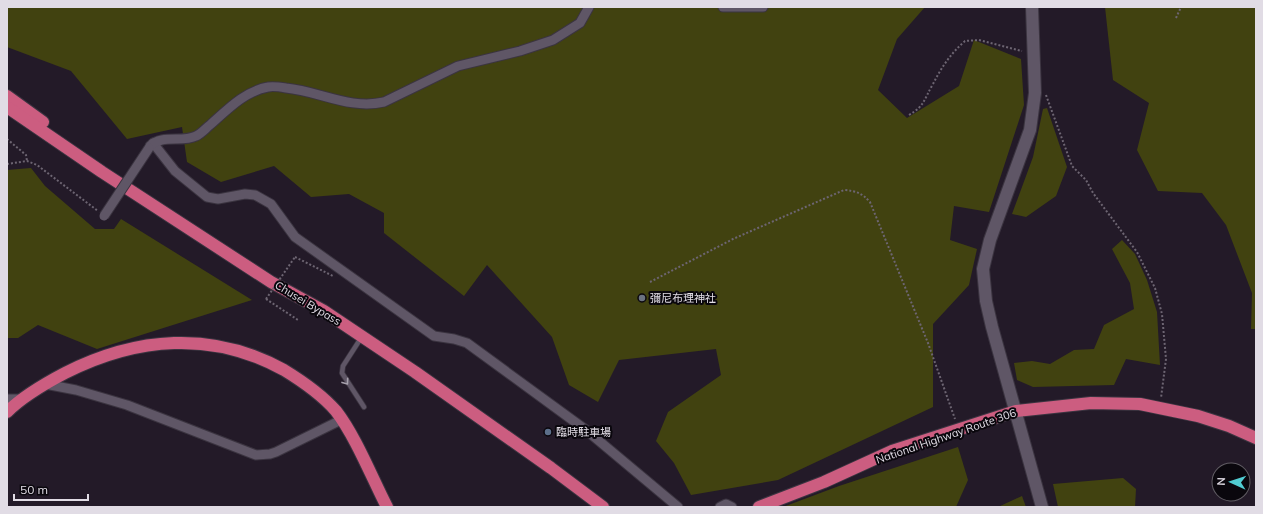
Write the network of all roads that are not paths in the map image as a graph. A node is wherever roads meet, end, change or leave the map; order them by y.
1 (589, 7) edge
2 (723, 7) edge
3 (763, 7) edge
4 (1032, 7) edge
5 (7, 96) edge
6 (7, 107) edge
7 (7, 116) edge
8 (151, 146) junction
9 (102, 172) junction
10 (104, 216) road end
11 (362, 337) junction
12 (45, 384) junction
13 (7, 399) edge
14 (23, 399) junction
15 (364, 407) dead end
16 (1016, 411) junction
17 (7, 412) edge
18 (341, 420) junction
19 (1256, 438) edge
20 (387, 507) edge
21 (603, 507) edge
22 (678, 507) edge
23 (720, 507) edge
24 (732, 507) edge
25 (759, 507) edge
26 (1042, 507) edge

1 - 8 street
2 - 3 street
4 - 16 street
5 - 9 highway
6 - 9 highway, Chusei Bypass
7 - 9 highway
8 - 10 street, bridge
8 - 22 street
9 - 11 highway, Chusei Bypass
11 -> 15 lane
11 - 21 highway, Chusei Bypass
12 - 14 highway
12 - 18 street
12 - 18 highway
13 - 14 street
14 - 17 highway
16 - 19 highway, National Highway Route 306
16 - 25 highway, National Highway Route 306
16 - 26 street
18 - 20 highway
23 - 24 street

